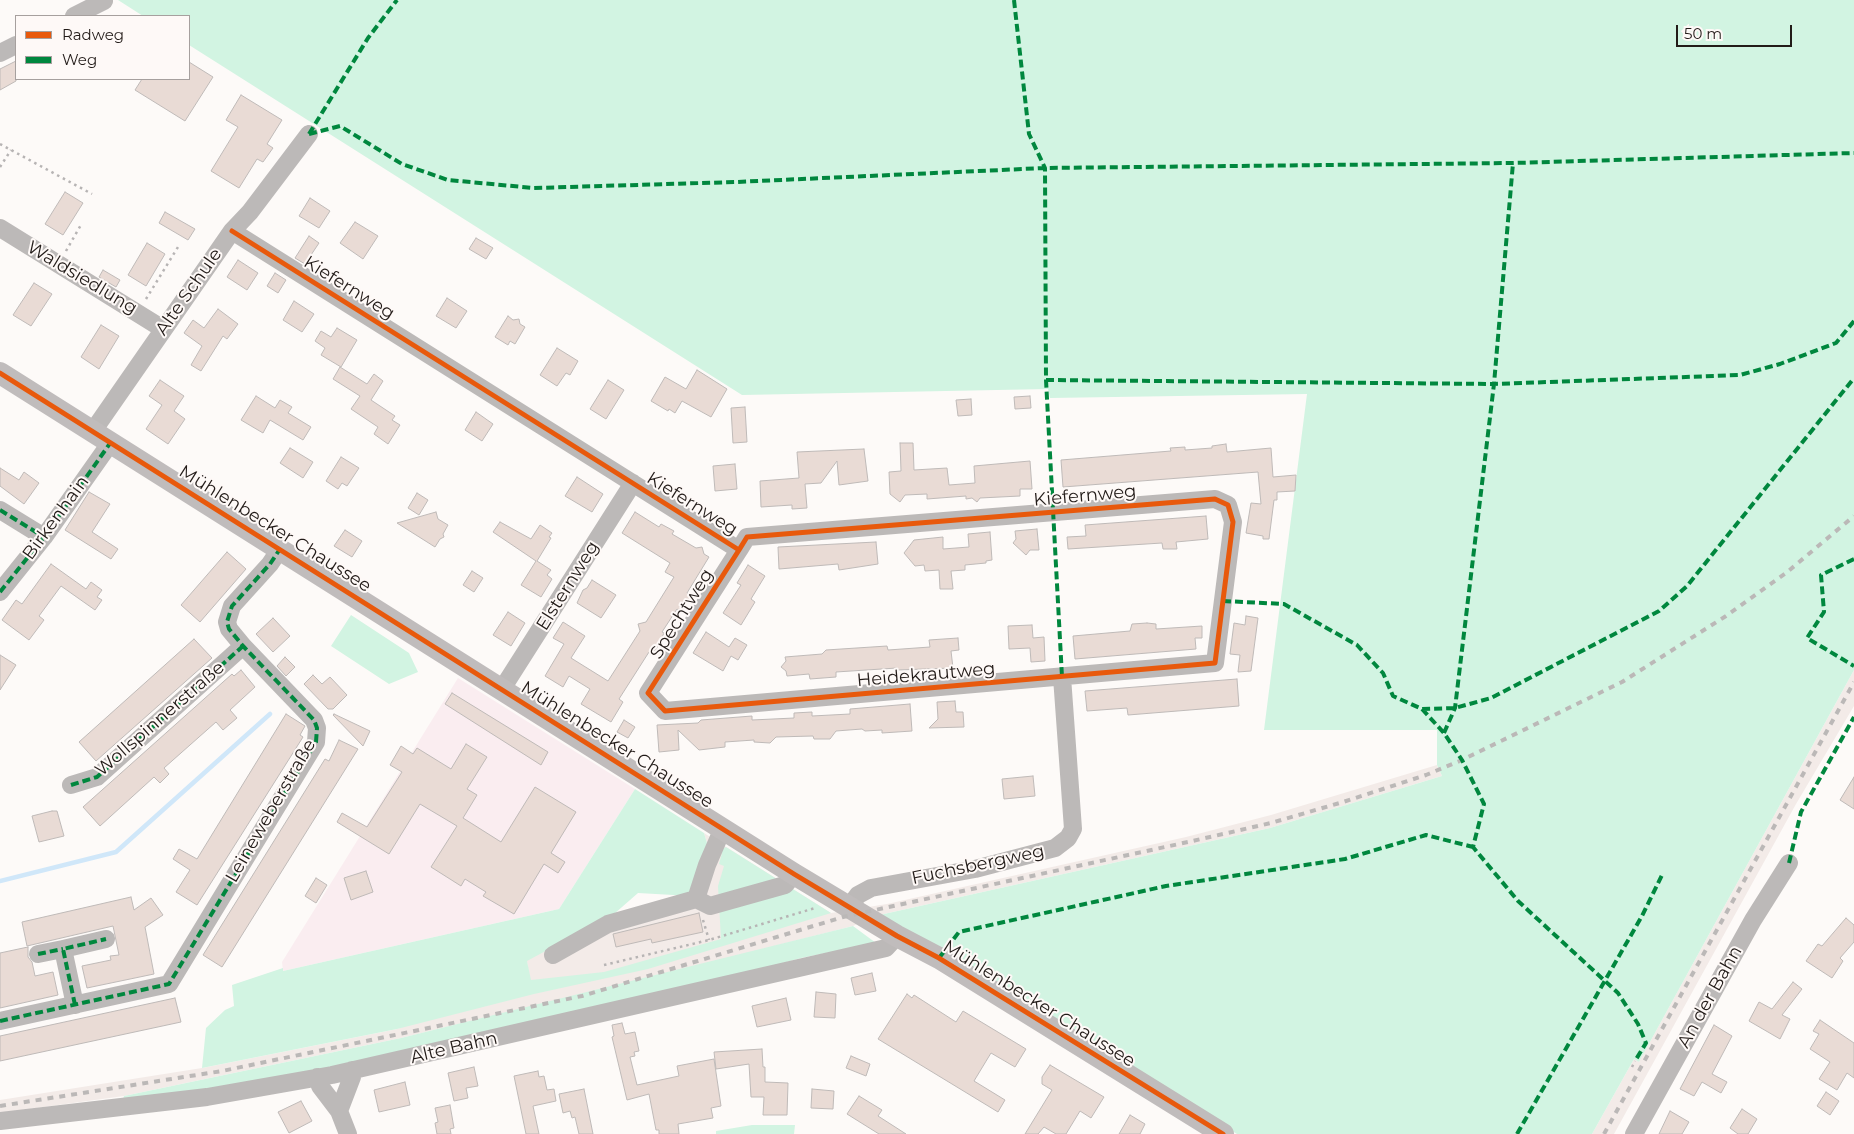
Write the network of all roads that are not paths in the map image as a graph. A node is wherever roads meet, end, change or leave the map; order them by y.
1 (104, 1) dead end
2 (76, 15) edge
3 (15, 46) edge
4 (0, 53) edge
5 (309, 134) dead end
6 (0, 228) edge
7 (232, 231) junction
8 (163, 329) junction
9 (0, 373) edge
10 (102, 437) junction
11 (633, 483) junction
12 (0, 510) edge
13 (44, 537) junction
14 (280, 548) junction
15 (739, 550) junction
16 (0, 592) edge
17 (243, 646) junction
18 (1215, 663) joint
19 (1062, 677) junction
20 (502, 690) junction
21 (648, 692) joint
22 (72, 785) dead end
23 (723, 828) junction
24 (1789, 863) dead end
25 (794, 874) junction
26 (696, 900) junction
27 (849, 907) junction
28 (897, 936) junction
29 (106, 939) dead end
30 (63, 949) junction
31 (38, 954) dead end
32 (552, 955) dead end
33 (75, 1005) junction
34 (0, 1021) edge
35 (352, 1070) junction
36 (317, 1077) junction
37 (339, 1111) junction
38 (0, 1121) edge
39 (348, 1134) edge
40 (1223, 1134) edge
41 (1634, 1134) edge

1 - 2 street
3 - 4 street
5 - 7 street, Alte Schule
6 - 8 street, Waldsiedlung
7 - 8 street, Alte Schule
7 - 11 street, Kiefernweg
8 - 10 street, Alte Schule
9 - 10 main road, Mühlenbecker Chaussee
10 - 13 street, Birkenhain
10 - 14 main road, Mühlenbecker Chaussee
11 - 15 street, Kiefernweg
11 - 20 street, Elsternweg
12 - 13 street
13 - 16 street, Birkenhain
14 - 17 street, Leineweberstraße
14 - 20 main road, Mühlenbecker Chaussee
15 - 18 street, Kiefernweg
15 - 21 street, Spechtweg
17 - 22 street, Wollspinnerstraße
17 - 33 street, Leineweberstraße
18 - 19 street, Heidekrautweg
19 - 21 street, Heidekrautweg
19 - 27 street, Fuchsbergweg
20 - 23 main road, Mühlenbecker Chaussee
23 - 25 main road, Mühlenbecker Chaussee
23 - 26 street
24 - 41 street, An der Bahn
25 - 26 street
25 - 27 main road, Mühlenbecker Chaussee
26 - 32 street
27 - 28 main road, Mühlenbecker Chaussee
28 - 35 street, Alte Bahn
28 - 40 main road, Mühlenbecker Chaussee
29 - 30 street
30 - 31 street
30 - 33 street
33 - 34 street, Leineweberstraße
35 - 36 street, Alte Bahn
35 - 37 street
36 - 37 street
36 - 38 street, Alte Bahn
37 - 39 street

